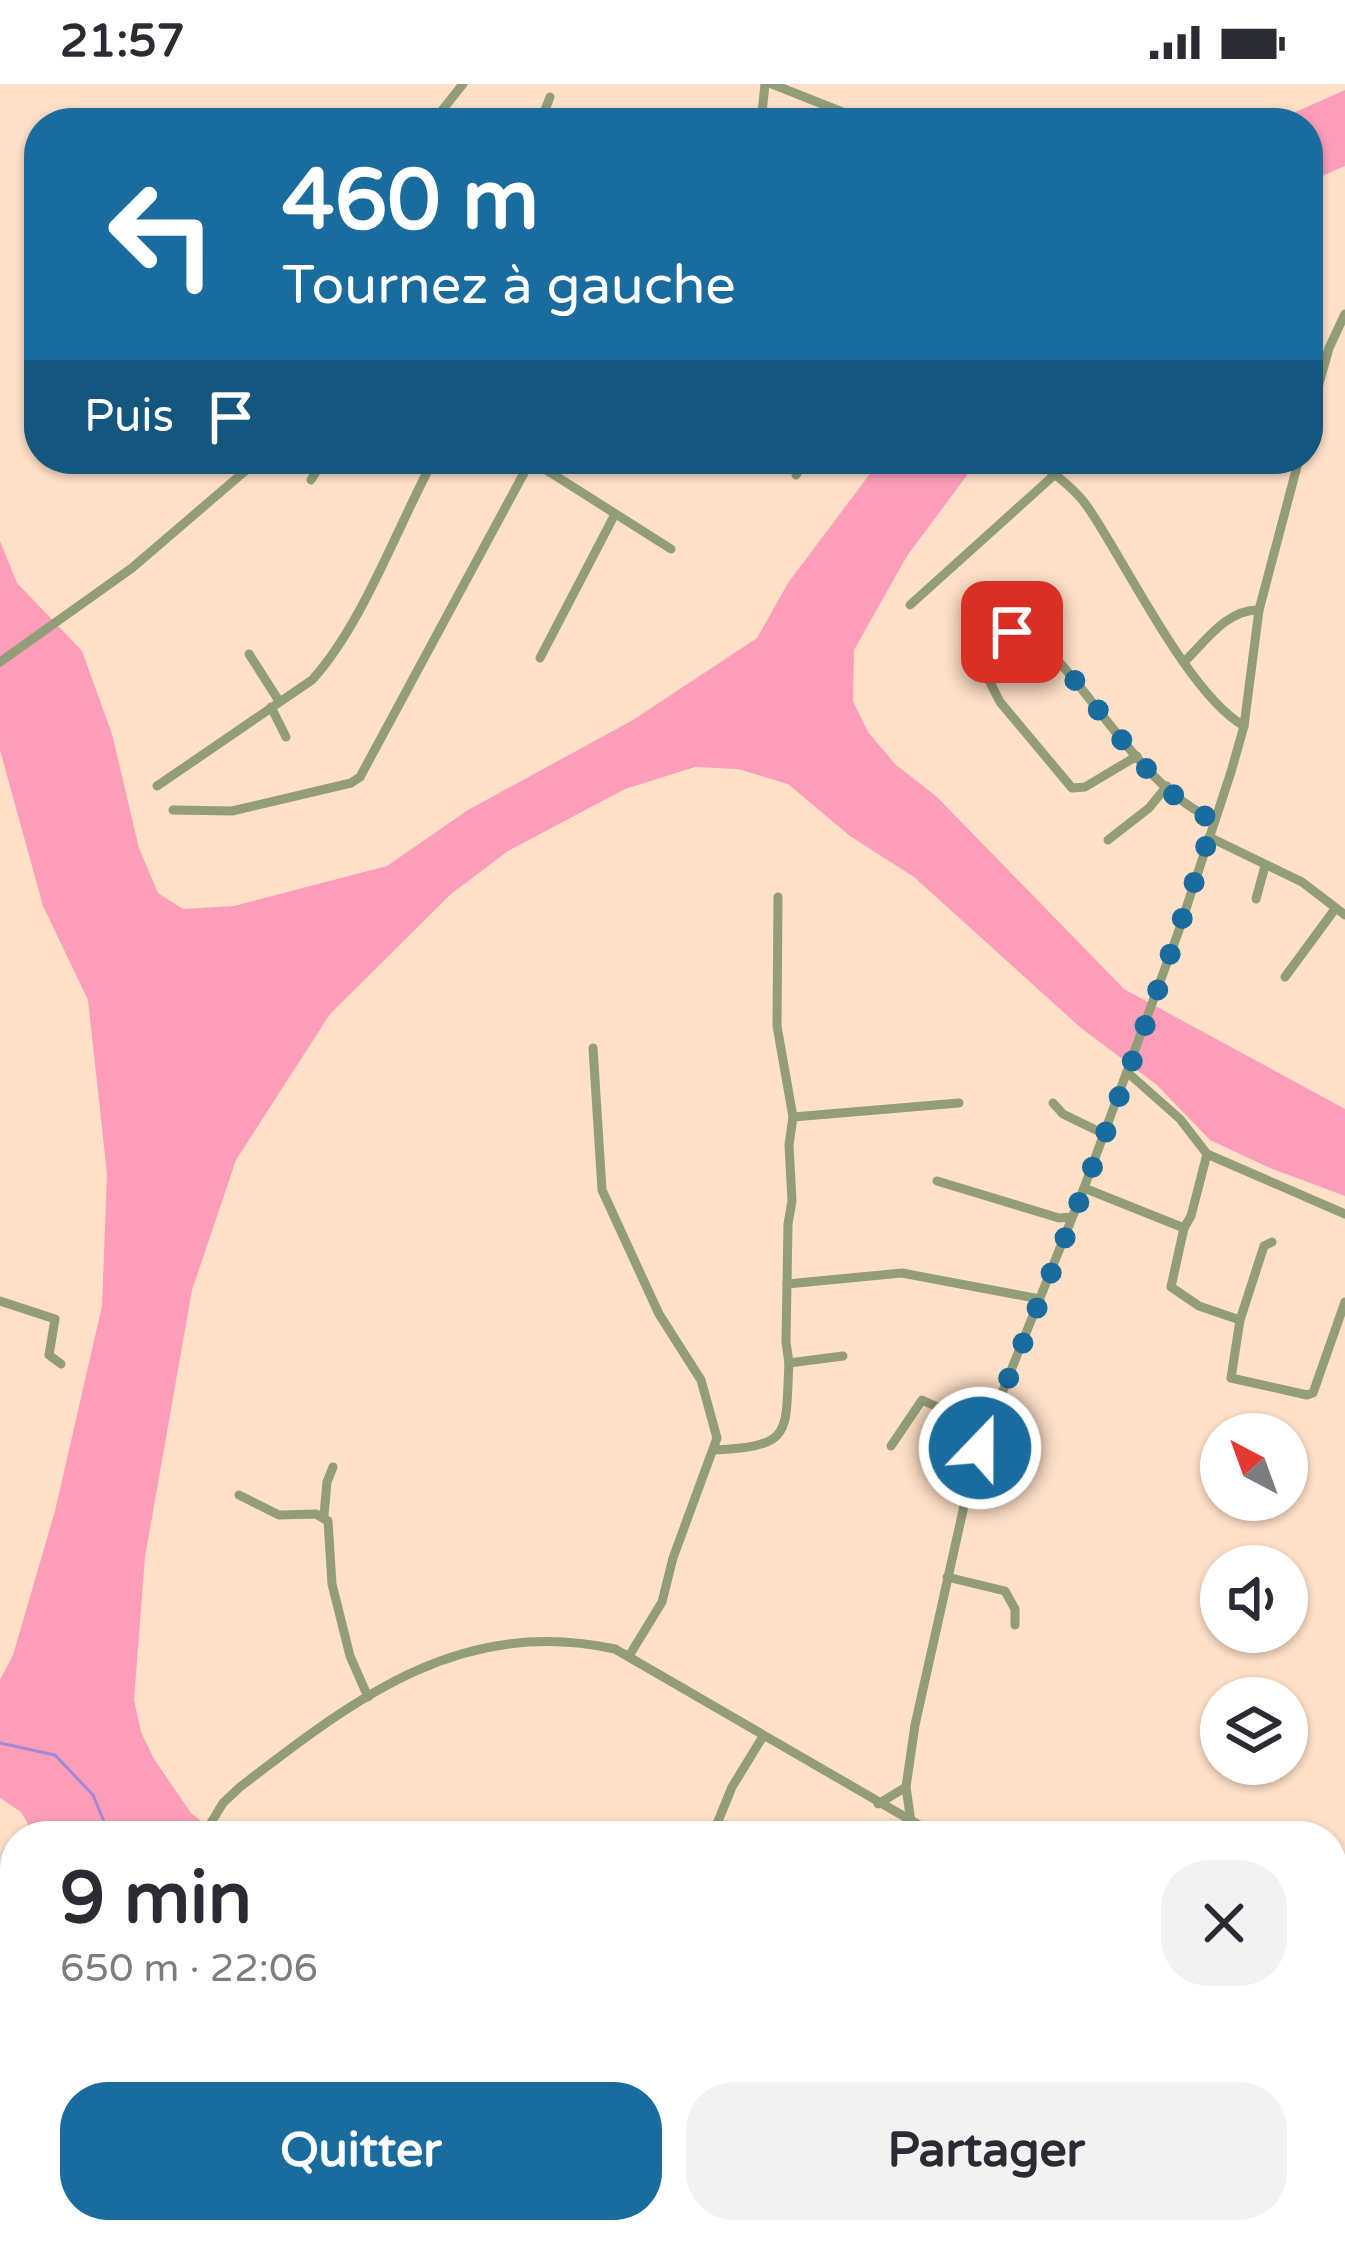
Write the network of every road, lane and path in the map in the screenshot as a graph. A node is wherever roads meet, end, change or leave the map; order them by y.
1 (463, 84) edge
2 (768, 84) edge
3 (786, 87) edge
4 (550, 97) dead end
5 (444, 108) edge
6 (546, 108) edge
7 (835, 108) edge
8 (1345, 314) edge
9 (1323, 371) edge
10 (242, 474) edge
11 (314, 474) edge
12 (426, 474) edge
13 (522, 474) edge
14 (553, 474) edge
15 (1052, 474) edge
16 (1054, 474) edge
17 (1295, 474) edge
18 (311, 480) dead end
19 (614, 514) junction
20 (670, 549) dead end
21 (981, 600) dead end
22 (910, 605) dead end
23 (1259, 610) junction
24 (975, 653) dead end
25 (249, 654) dead end
26 (540, 658) dead end
27 (1185, 661) junction
28 (0, 662) edge
29 (275, 704) junction
30 (1244, 726) junction
31 (286, 737) dead end
32 (1137, 756) junction
33 (157, 786) dead end
34 (1167, 786) junction
35 (173, 811) dead end
36 (1214, 820) junction
37 (1209, 837) junction
38 (1108, 840) dead end
39 (1265, 866) junction
40 (778, 897) dead end
41 (1256, 899) dead end
42 (1340, 912) edge
43 (1285, 977) dead end
44 (593, 1048) dead end
45 (1127, 1072) junction
46 (959, 1103) dead end
47 (1053, 1103) dead end
48 (793, 1117) junction
49 (1104, 1134) junction
50 (1207, 1154) junction
51 (937, 1180) dead end
52 (1084, 1187) junction
53 (1345, 1214) edge
54 (1072, 1217) junction
55 (1184, 1228) junction
56 (1272, 1242) dead end
57 (788, 1284) junction
58 (1040, 1299) junction
59 (0, 1301) edge
60 (1345, 1302) edge
61 (1240, 1320) junction
62 (843, 1356) dead end
63 (789, 1363) junction
64 (61, 1364) dead end
65 (988, 1430) junction
66 (891, 1446) dead end
67 (714, 1450) junction
68 (333, 1467) dead end
69 (238, 1495) dead end
70 (324, 1515) junction
71 (947, 1576) junction
72 (1015, 1625) dead end
73 (629, 1656) junction
74 (368, 1697) junction
75 (762, 1738) junction
76 (906, 1787) junction
77 (878, 1804) junction
78 (211, 1821) edge
79 (718, 1821) edge
80 (908, 1821) edge
81 (910, 1821) edge

1 - 5 street
2 - 3 street
3 - 7 street
4 - 6 street
8 - 9 street
10 - 28 street
11 - 18 street
12 - 29 street
13 - 35 street
14 - 19 street
15 - 22 street
16 - 27 street
17 - 23 street
19 - 20 street
19 - 26 street
21 - 32 street
23 - 27 street
23 - 30 street
24 - 32 street
25 - 29 street
27 - 30 street
29 - 31 street
29 - 33 street
30 - 36 street
32 - 34 street
34 - 36 street
34 - 38 street
36 - 37 street
37 - 39 street
37 - 45 street
39 - 41 street
39 - 42 street
40 - 48 street
42 - 43 street
44 - 67 street
45 - 49 street
45 - 50 street
46 - 48 street
47 - 49 street
48 - 57 street
49 - 52 street
50 - 53 street
50 - 55 street
51 - 54 street
52 - 54 street
52 - 55 street
54 - 58 street
55 - 61 street
56 - 61 street
57 - 58 street
57 - 63 street
58 - 65 street
59 - 64 street
60 - 61 street
62 - 63 street
63 - 67 street
65 - 66 street
65 - 71 street
67 - 73 street
68 - 70 street
69 - 70 street
70 - 74 street
71 - 72 street
71 - 76 street
73 - 74 street
73 - 75 street
74 - 78 street
75 - 77 street
75 - 79 street
76 - 77 street
76 - 81 street
77 - 80 street

